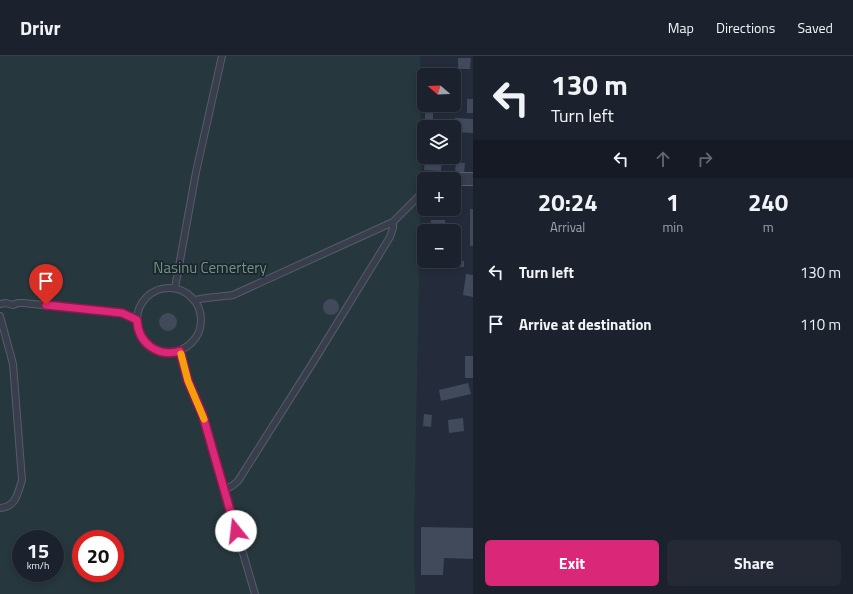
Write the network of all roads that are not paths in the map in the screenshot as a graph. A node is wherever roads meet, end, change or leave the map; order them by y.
1 (222, 56) edge
2 (461, 179) edge
3 (473, 179) edge
4 (417, 198) edge
5 (393, 222) junction
6 (175, 288) junction
7 (195, 300) junction
8 (0, 304) edge
9 (0, 316) edge
10 (137, 320) junction
11 (180, 351) junction
12 (225, 489) junction
13 (0, 508) edge
14 (255, 594) edge

1 - 6 lane
2 - 3 street
4 - 5 lane
5 - 7 lane
5 - 12 lane
6 - 7 lane
6 - 10 lane
7 - 11 lane
8 - 10 lane
9 - 13 lane
10 - 11 lane
11 - 12 lane
12 - 14 lane

